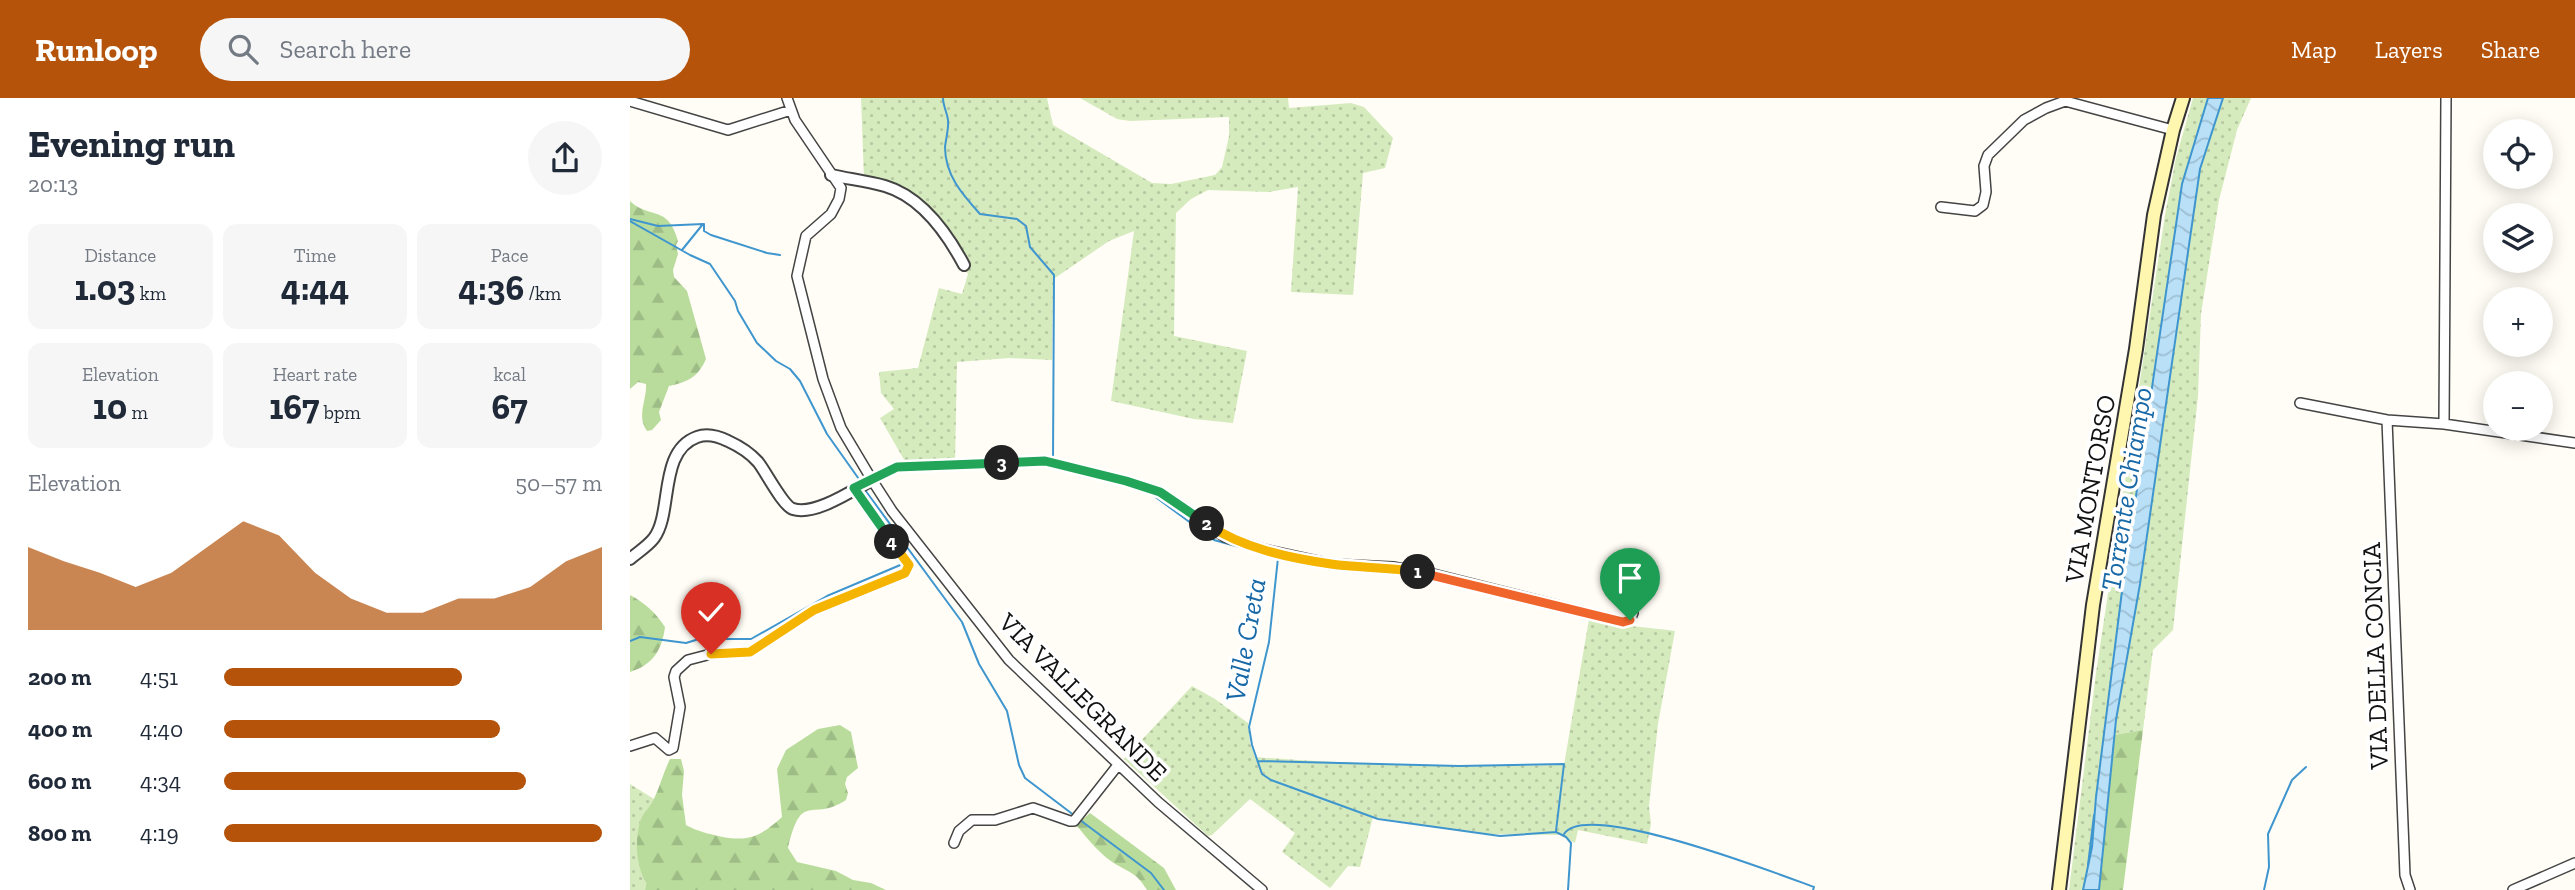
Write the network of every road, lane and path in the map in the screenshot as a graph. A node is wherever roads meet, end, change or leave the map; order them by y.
1 (787, 98) edge
2 (2183, 98) edge
3 (2446, 98) edge
4 (630, 101) edge
5 (791, 110) junction
6 (2173, 130) junction
7 (831, 175) junction
8 (1941, 207) dead end
9 (964, 265) dead end
10 (2300, 403) dead end
11 (2387, 420) junction
12 (2444, 424) junction
13 (2575, 443) edge
14 (863, 484) junction
15 (630, 559) edge
16 (1633, 613) dead end
17 (630, 746) edge
18 (1118, 765) junction
19 (954, 843) dead end
20 (2575, 863) edge
21 (1262, 890) edge
22 (2059, 890) edge
23 (2410, 890) edge
24 (2514, 890) edge

1 - 5 street
2 - 6 main road, VIA MONTORSO
3 - 12 street
4 - 5 street
5 - 7 street
6 - 8 street
6 - 22 main road, VIA MONTORSO
7 - 9 street
7 - 14 street
10 - 11 street
11 - 12 street
11 - 23 street, VIA DELLA CONCIA
12 - 13 street
14 - 15 street
14 - 16 street
14 - 17 street
14 - 18 street, VIA VALLEGRANDE
18 - 19 street
18 - 21 street, VIA VALLEGRANDE
20 - 24 street

